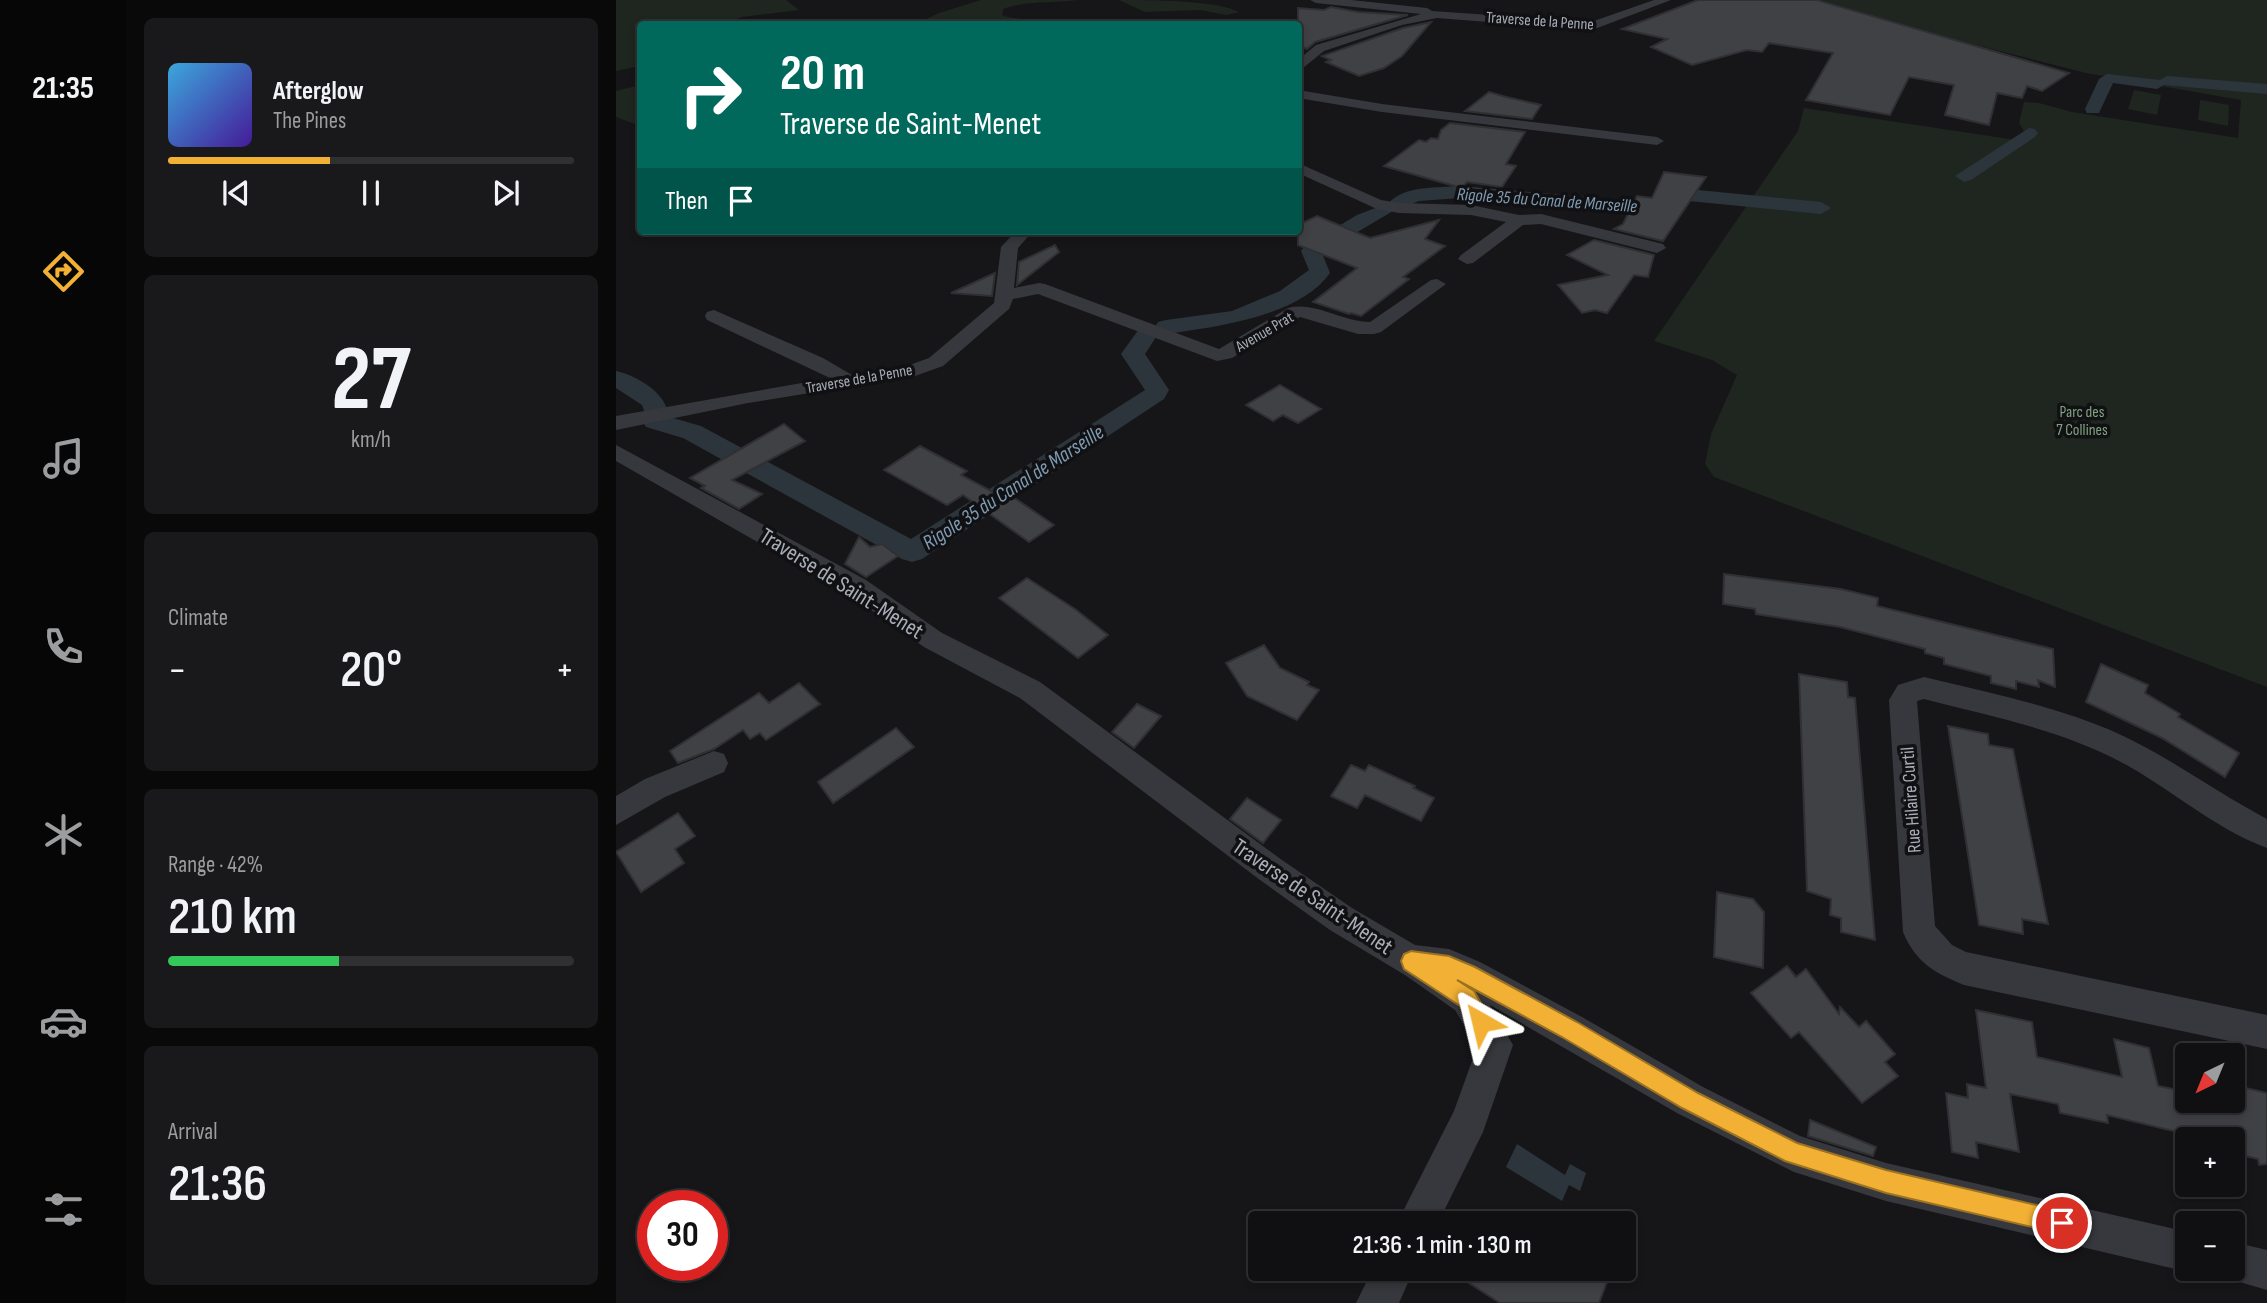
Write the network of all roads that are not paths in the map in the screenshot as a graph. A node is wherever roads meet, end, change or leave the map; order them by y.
1 (1316, 0) edge
2 (1665, 0) edge
3 (1442, 13) junction
4 (1302, 64) edge
5 (1302, 94) edge
6 (1338, 99) junction
7 (1517, 118) dead end
8 (1379, 123) dead end
9 (1657, 141) dead end
10 (1302, 169) edge
11 (1519, 220) junction
12 (1021, 235) edge
13 (1657, 248) dead end
14 (1467, 259) dead end
15 (1437, 284) dead end
16 (1006, 295) junction
17 (713, 316) dead end
18 (849, 382) junction
19 (616, 423) edge
20 (616, 452) edge
21 (714, 763) dead end
22 (616, 812) edge
23 (2267, 834) edge
24 (1411, 961) junction
25 (2267, 1032) edge
26 (1423, 1211) edge
27 (2175, 1249) edge
28 (2245, 1265) edge
29 (2267, 1270) edge
30 (1388, 1281) edge
31 (1377, 1303) edge

1 - 3 street
2 - 3 street, Traverse de la Penne
3 - 4 street, Traverse de la Penne
5 - 6 street
6 - 7 street
6 - 8 street
6 - 9 street
10 - 11 street
11 - 13 street
11 - 14 street
12 - 16 street
15 - 16 street, Avenue Prat
16 - 18 street, Traverse de la Penne
17 - 18 street
18 - 19 street, Traverse de la Penne
20 - 24 street, Traverse de Saint-Menet
21 - 22 street
23 - 25 street, Rue Hilaire Curtil
24 - 26 street
24 - 27 street, Traverse de Saint-Menet
28 - 29 street
30 - 31 street

